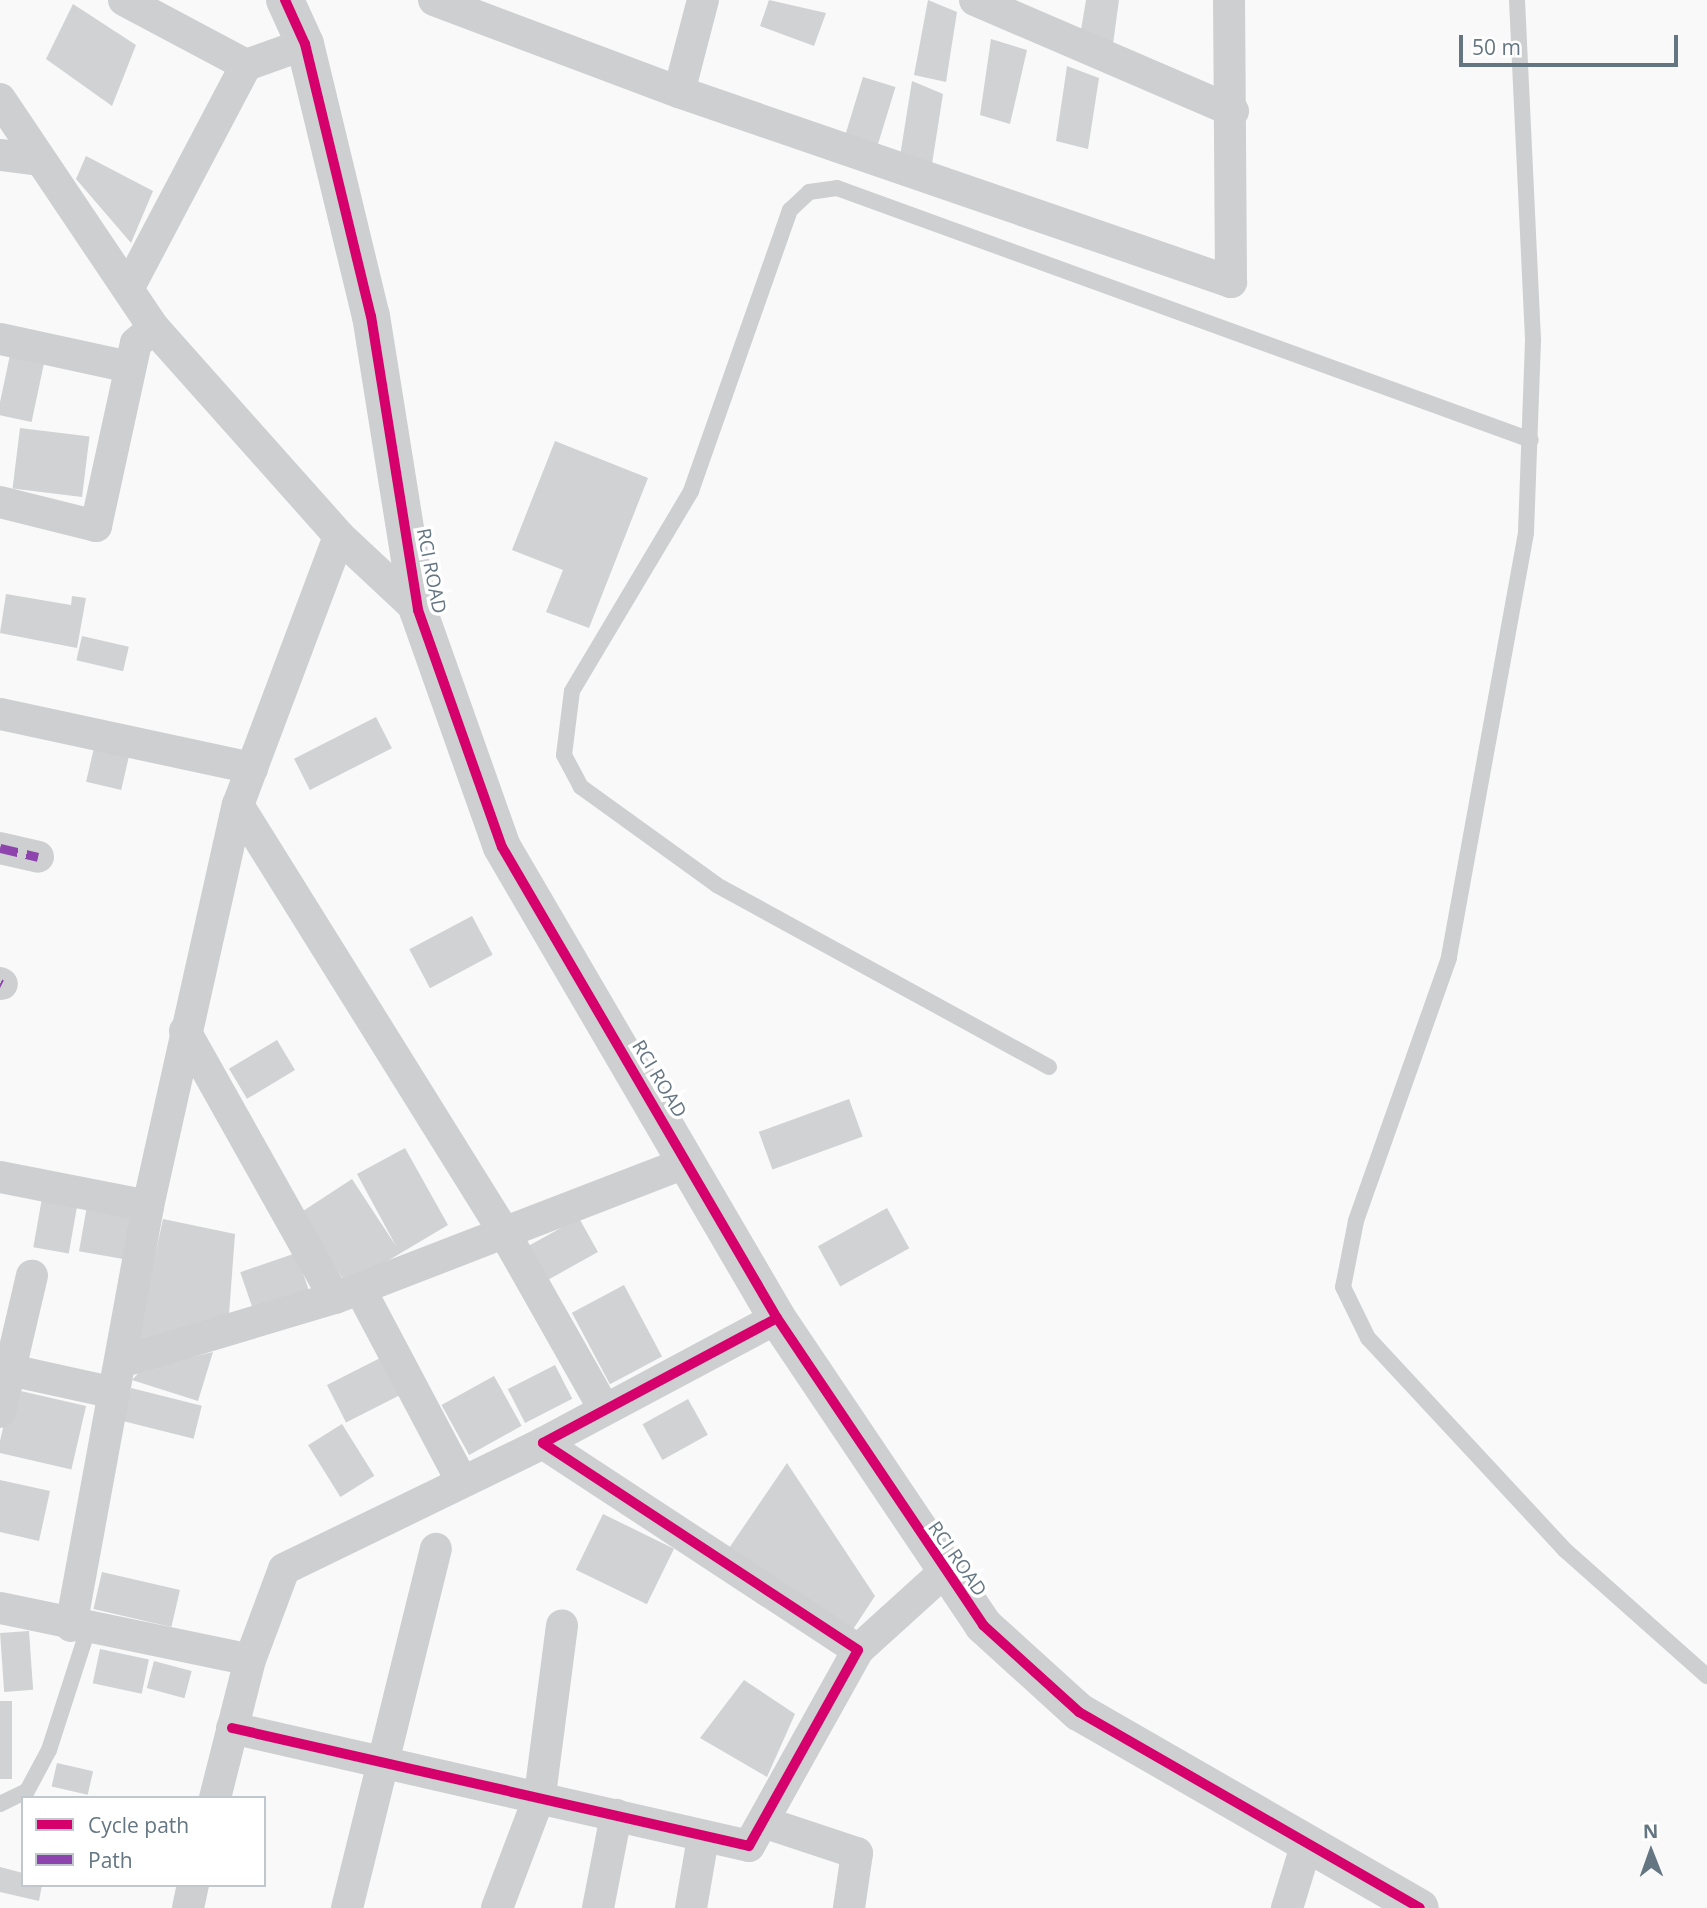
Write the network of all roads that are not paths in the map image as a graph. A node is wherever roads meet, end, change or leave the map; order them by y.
1 (124, 0) edge
2 (285, 0) edge
3 (434, 0) edge
4 (703, 0) edge
5 (975, 0) edge
6 (1229, 0) edge
7 (1517, 0) edge
8 (305, 44) junction
9 (246, 65) junction
10 (679, 92) junction
11 (0, 99) edge
12 (1233, 111) junction
13 (0, 155) edge
14 (40, 160) junction
15 (128, 289) junction
16 (154, 328) junction
17 (0, 339) edge
18 (129, 367) junction
19 (1531, 440) junction
20 (0, 502) edge
21 (339, 536) junction
22 (418, 610) junction
23 (0, 714) edge
24 (252, 768) junction
25 (238, 805) junction
26 (0, 848) edge
27 (38, 857) dead end
28 (185, 1031) junction
29 (1049, 1067) dead end
30 (688, 1162) junction
31 (0, 1177) edge
32 (148, 1206) junction
33 (504, 1232) junction
34 (32, 1276) dead end
35 (348, 1294) junction
36 (777, 1318) junction
37 (121, 1362) junction
38 (10, 1370) junction
39 (115, 1393) junction
40 (604, 1409) junction
41 (0, 1412) edge
42 (543, 1443) junction
43 (461, 1480) junction
44 (436, 1549) dead end
45 (943, 1573) junction
46 (0, 1608) edge
47 (562, 1625) dead end
48 (79, 1628) junction
49 (858, 1650) junction
50 (250, 1660) junction
51 (1707, 1676) edge
52 (232, 1728) junction
53 (382, 1759) junction
54 (540, 1795) junction
55 (215, 1796) edge
56 (0, 1804) edge
57 (616, 1815) junction
58 (763, 1822) junction
59 (703, 1838) junction
60 (1307, 1843) junction
61 (193, 1887) edge
62 (188, 1908) edge
63 (347, 1908) edge
64 (497, 1908) edge
65 (598, 1908) edge
66 (691, 1908) edge
67 (849, 1908) edge
68 (1287, 1908) edge
69 (1420, 1908) edge

1 - 9 street
2 - 8 street, RCI ROAD
3 - 10 street
4 - 10 street
5 - 12 street
6 - 12 street
7 - 19 lane
8 - 9 street
8 - 22 street, RCI ROAD
9 - 15 street
10 - 12 street
11 - 14 street
13 - 14 street
14 - 15 street
15 - 16 street
16 - 18 street
16 - 21 street
17 - 18 street
18 - 20 street
19 - 29 lane
19 - 51 lane
21 - 22 street
21 - 24 street
22 - 30 street, RCI ROAD
23 - 24 street
24 - 25 street
25 - 28 street
25 - 33 street
26 - 27 street
28 - 32 street
28 - 35 street
30 - 33 street
30 - 36 street, RCI ROAD
31 - 32 street
32 - 37 street
33 - 35 street
33 - 40 street
34 - 38 street
35 - 37 street
35 - 43 street
36 - 40 street
36 - 45 street, RCI ROAD
37 - 39 street
38 - 39 street
38 - 41 street
39 - 48 street
40 - 42 street
42 - 43 street
42 - 49 street
43 - 50 street
44 - 53 street
45 - 49 street
45 - 60 street, RCI ROAD
46 - 48 street
47 - 54 street
48 - 50 street
48 - 56 lane
49 - 58 street
50 - 52 street
52 - 53 street
52 - 55 street
53 - 54 street
53 - 63 street
54 - 57 street
54 - 64 street
57 - 59 street
57 - 65 street
58 - 59 street
58 - 67 street
59 - 66 street
60 - 68 street
60 - 69 street, RCI ROAD
61 - 62 street

